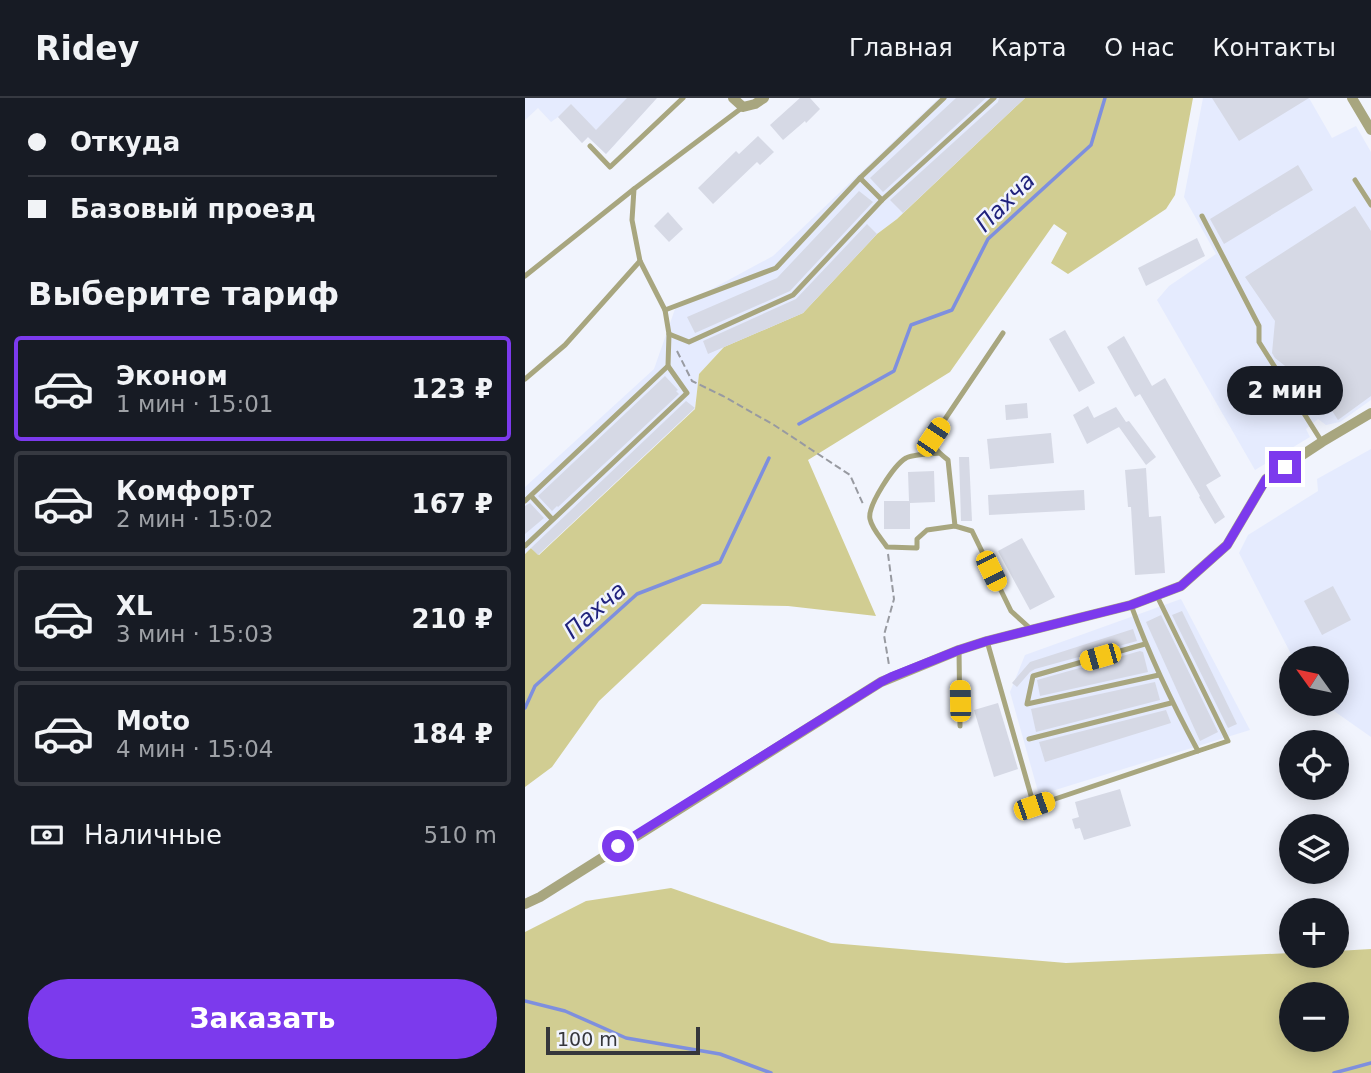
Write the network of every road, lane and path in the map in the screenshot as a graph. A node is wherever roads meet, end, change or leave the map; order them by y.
1 (733, 98) edge
2 (764, 98) edge
3 (944, 98) edge
4 (994, 98) edge
5 (1352, 98) edge
6 (681, 99) edge
7 (743, 107) junction
8 (1371, 130) edge
9 (590, 146) dead end
10 (860, 178) junction
11 (1355, 180) dead end
12 (634, 189) junction
13 (882, 200) junction
14 (1371, 205) edge
15 (1202, 216) dead end
16 (640, 261) junction
17 (525, 276) edge
18 (665, 310) junction
19 (1003, 333) dead end
20 (669, 334) junction
21 (668, 366) junction
22 (525, 379) edge
23 (1371, 413) edge
24 (1322, 442) junction
25 (939, 453) junction
26 (531, 496) junction
27 (525, 501) edge
28 (869, 515) junction
29 (552, 519) junction
30 (955, 526) junction
31 (525, 546) edge
32 (887, 547) junction
33 (1157, 596) junction
34 (1131, 605) junction
35 (1033, 631) junction
36 (987, 641) junction
37 (1145, 644) junction
38 (959, 650) junction
39 (1159, 675) junction
40 (891, 677) junction
41 (1171, 703) junction
42 (960, 726) dead end
43 (1029, 739) dead end
44 (1198, 751) junction
45 (525, 904) edge

1 - 7 street
2 - 7 street
3 - 10 lane
4 - 13 lane
5 - 8 street
6 - 9 lane
7 - 12 lane
10 - 13 lane
10 - 18 lane
11 - 14 lane
12 - 16 lane
12 - 17 lane
13 - 20 lane
15 - 24 lane
16 - 18 lane
16 - 22 lane
18 - 20 lane
19 - 25 lane
20 - 21 lane
20 - 28 path
21 - 26 lane
21 - 29 lane
23 - 24 street
24 - 33 street
25 - 28 lane
25 - 30 lane
26 - 27 lane
26 - 29 lane
28 - 32 lane
29 - 31 lane
30 - 32 lane
30 - 35 lane
32 - 40 path
33 - 34 street
33 - 44 lane
34 - 35 street
34 - 37 lane
35 - 36 street
36 - 38 street
36 - 44 lane
37 - 39 lane
37 - 39 lane
38 - 40 street
38 - 42 lane
39 - 41 lane
40 - 45 street
41 - 43 lane
41 - 44 lane

